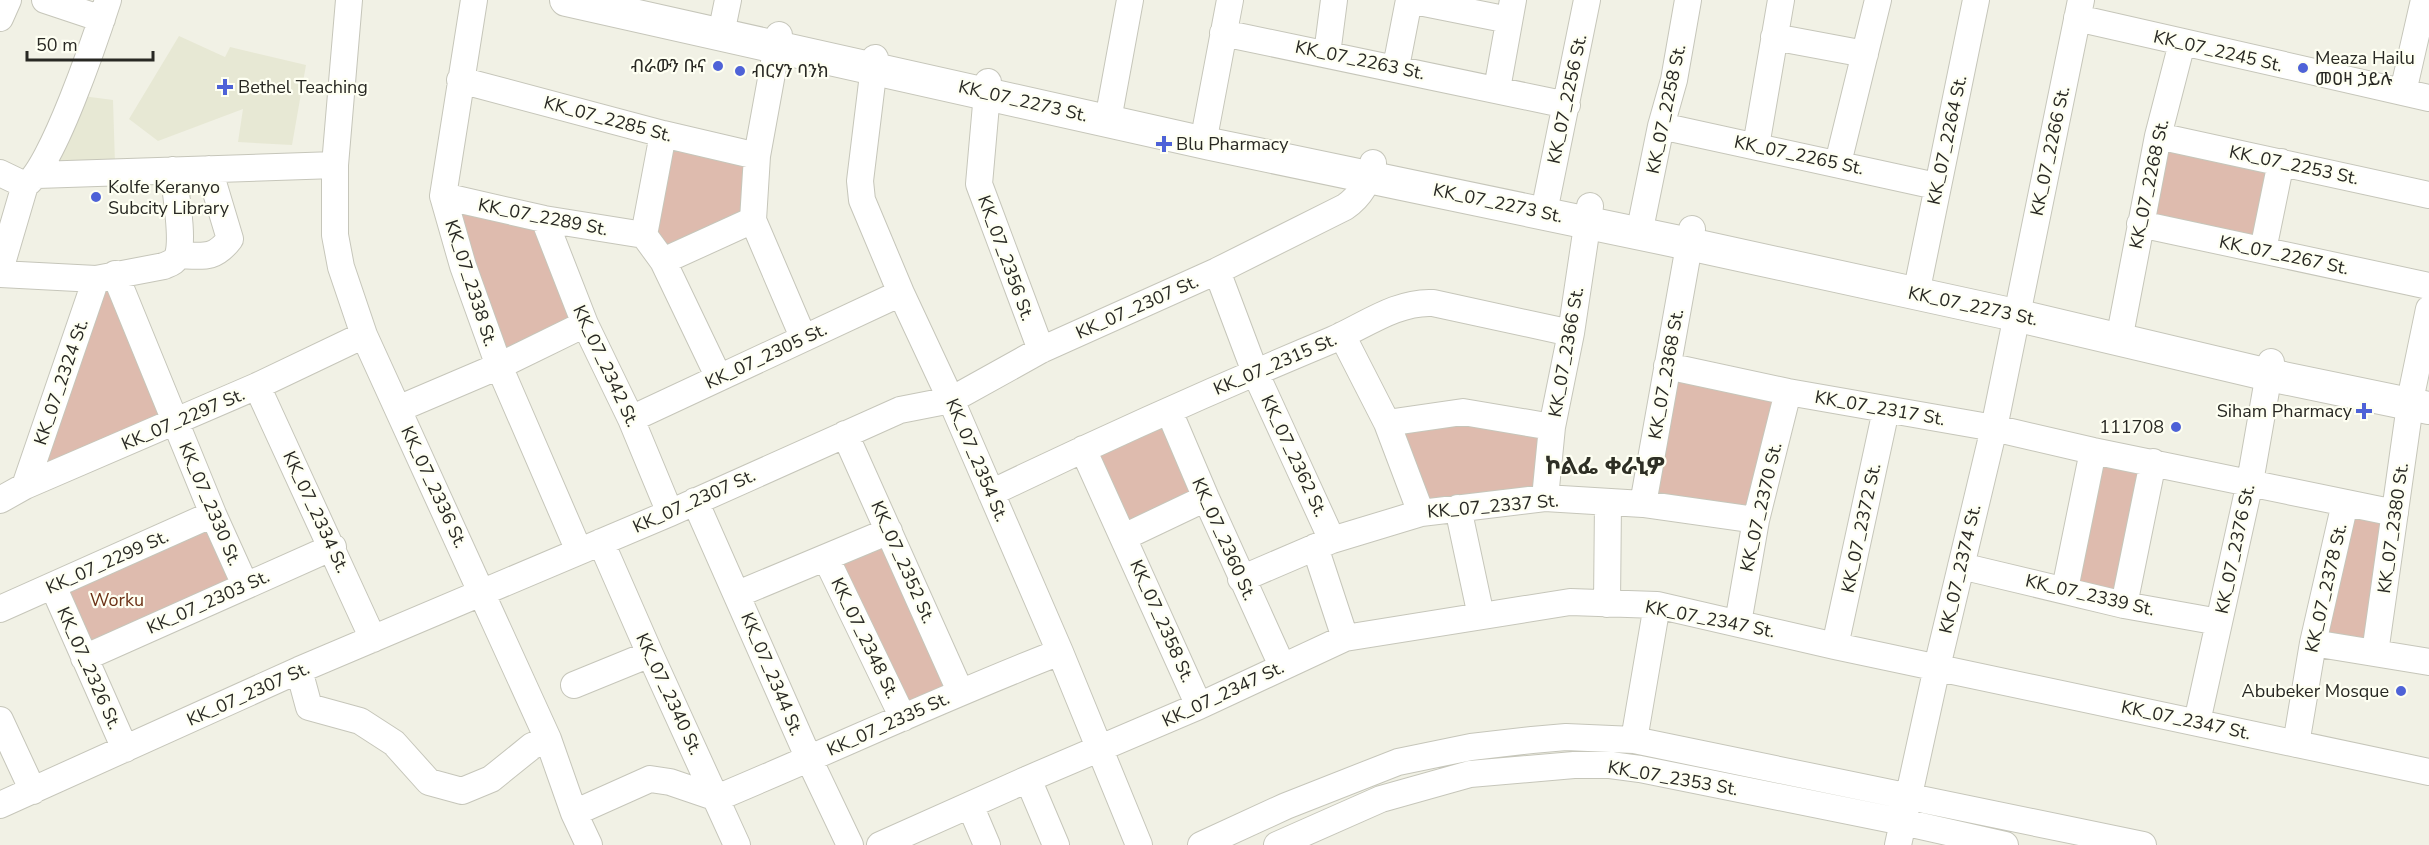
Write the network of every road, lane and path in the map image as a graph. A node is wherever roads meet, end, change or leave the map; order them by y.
1 (8, 0) edge
2 (45, 0) edge
3 (350, 0) edge
4 (474, 0) edge
5 (567, 0) edge
6 (624, 0) edge
7 (1130, 0) edge
8 (1230, 0) edge
9 (1334, 0) edge
10 (1587, 0) edge
11 (1688, 0) edge
12 (1781, 0) edge
13 (1878, 0) edge
14 (1976, 0) edge
15 (2424, 0) edge
16 (2429, 1) edge
17 (105, 9) edge
18 (1499, 9) edge
19 (2079, 9) edge
20 (0, 18) edge
21 (724, 19) edge
22 (1223, 33) junction
23 (1774, 37) junction
24 (778, 41) junction
25 (2182, 43) junction
26 (1327, 54) junction
27 (1865, 54) junction
28 (874, 63) junction
29 (1396, 67) junction
30 (460, 81) junction
31 (987, 88) junction
32 (1497, 89) junction
33 (2403, 92) junction
34 (2429, 98) edge
35 (1567, 105) junction
36 (1109, 114) junction
37 (1661, 126) junction
38 (663, 134) junction
39 (1204, 136) junction
40 (2158, 136) junction
41 (1756, 146) junction
42 (757, 156) junction
43 (2282, 162) junction
44 (1838, 163) junction
45 (335, 165) junction
46 (209, 169) junction
47 (1371, 169) junction
48 (173, 170) junction
49 (0, 173) edge
50 (31, 180) junction
51 (1936, 186) junction
52 (2429, 195) edge
53 (443, 196) junction
54 (1545, 205) junction
55 (1588, 214) junction
56 (544, 219) junction
57 (753, 220) junction
58 (2140, 224) junction
59 (1641, 226) junction
60 (644, 235) junction
61 (1691, 236) junction
62 (179, 248) junction
63 (2263, 250) junction
64 (663, 261) junction
65 (1218, 271) junction
66 (0, 272) edge
67 (106, 276) junction
68 (2429, 286) edge
69 (1917, 287) junction
70 (901, 293) junction
71 (2017, 309) junction
72 (2429, 309) edge
73 (585, 324) junction
74 (1571, 333) junction
75 (2121, 333) junction
76 (364, 335) junction
77 (1342, 335) junction
78 (803, 337) junction
79 (1041, 350) junction
80 (499, 366) junction
81 (1667, 366) junction
82 (2270, 368) junction
83 (1255, 372) junction
84 (719, 378) junction
85 (257, 386) junction
86 (1788, 392) junction
87 (2420, 399) edge
88 (951, 400) junction
89 (398, 409) junction
90 (1886, 410) junction
91 (1169, 411) junction
92 (631, 418) junction
93 (175, 422) junction
94 (1387, 423) junction
95 (1552, 427) junction
96 (1994, 428) junction
97 (845, 434) junction
98 (1083, 449) junction
99 (2093, 451) junction
100 (2153, 462) junction
101 (2250, 482) junction
102 (25, 486) junction
103 (991, 493) junction
104 (1206, 498) junction
105 (1545, 498) junction
106 (0, 500) edge
107 (695, 501) junction
108 (1608, 502) junction
109 (2345, 503) junction
110 (1643, 504) junction
111 (1458, 508) junction
112 (670, 513) junction
113 (1420, 513) junction
114 (2395, 513) junction
115 (213, 514) junction
116 (1756, 520) junction
117 (889, 531) junction
118 (1124, 537) junction
119 (1324, 543) junction
120 (590, 546) junction
121 (333, 547) junction
122 (826, 558) junction
123 (1961, 566) junction
124 (1241, 579) junction
125 (245, 585) junction
126 (53, 586) junction
127 (2065, 590) junction
128 (483, 594) junction
129 (738, 594) junction
130 (1607, 603) junction
131 (1657, 605) junction
132 (2124, 605) junction
133 (0, 609) edge
134 (1481, 616) junction
135 (2219, 622) junction
136 (1738, 623) junction
137 (1345, 638) junction
138 (373, 639) junction
139 (2313, 643) junction
140 (1835, 646) junction
141 (1059, 652) junction
142 (2375, 653) junction
143 (650, 654) junction
144 (84, 658) junction
145 (2429, 662) edge
146 (1282, 666) junction
147 (1937, 667) junction
148 (299, 670) junction
149 (574, 685) dead end
150 (960, 691) junction
151 (1199, 706) junction
152 (903, 718) junction
153 (0, 720) edge
154 (2197, 722) junction
155 (548, 739) junction
156 (1634, 740) junction
157 (2296, 744) junction
158 (125, 749) junction
159 (1099, 749) junction
160 (809, 759) junction
161 (2429, 772) edge
162 (1028, 779) junction
163 (33, 792) junction
164 (1909, 795) junction
165 (717, 798) junction
166 (0, 805) edge
167 (970, 805) junction
168 (574, 813) junction
169 (1900, 833) edge
170 (910, 839) edge
171 (1991, 843) edge
172 (589, 845) edge
173 (738, 845) edge
174 (850, 845) edge
175 (880, 845) edge
176 (987, 845) edge
177 (1056, 845) edge
178 (1139, 845) edge
179 (1201, 845) edge
180 (1277, 845) edge
181 (2143, 845) edge

1 - 20 street
2 - 17 street
3 - 45 street, KK_07_2336 St.
4 - 30 street, KK_07_2338 St.
5 - 21 main road, KK_07_2273 St.
6 - 21 main road, KK_07_2273 St.
7 - 36 street
8 - 22 street
9 - 26 street
10 - 35 street, KK_07_2256 St.
11 - 37 street, KK_07_2258 St.
12 - 23 street
13 - 27 street
14 - 51 street, KK_07_2264 St.
15 - 16 street
15 - 33 street
17 - 50 street
18 - 29 street
18 - 32 street
19 - 25 street, KK_07_2245 St.
19 - 71 street, KK_07_2266 St.
21 - 24 main road, KK_07_2273 St.
22 - 26 street, KK_07_2263 St.
22 - 39 street
23 - 27 street
23 - 41 street
24 - 28 main road, KK_07_2273 St.
24 - 42 street
25 - 33 street, KK_07_2245 St.
25 - 40 street, KK_07_2268 St.
26 - 29 street, KK_07_2263 St.
27 - 44 street
28 - 31 main road, KK_07_2273 St.
28 - 70 street, KK_07_2354 St.
29 - 32 street, KK_07_2263 St.
30 - 38 street, KK_07_2285 St.
30 - 53 street, KK_07_2338 St.
31 - 36 main road, KK_07_2273 St.
31 - 79 street, KK_07_2356 St.
32 - 35 street, KK_07_2263 St.
33 - 34 street, KK_07_2245 St.
35 - 54 street, KK_07_2256 St.
36 - 39 main road, KK_07_2273 St.
37 - 41 street, KK_07_2265 St.
37 - 59 street, KK_07_2258 St.
38 - 42 street, KK_07_2285 St.
38 - 60 street
39 - 47 main road, KK_07_2273 St.
40 - 43 street, KK_07_2253 St.
40 - 58 street, KK_07_2268 St.
41 - 44 street, KK_07_2265 St.
42 - 57 street
43 - 52 street, KK_07_2253 St.
43 - 63 street
44 - 51 street, KK_07_2265 St.
45 - 46 street
45 - 76 street, KK_07_2336 St.
46 - 48 street
46 - 62 street
47 - 54 main road, KK_07_2273 St.
47 - 65 street, KK_07_2307 St.
48 - 50 street
48 - 62 street
49 - 50 street
50 - 66 street
51 - 69 street, KK_07_2264 St.
53 - 56 street, KK_07_2289 St.
53 - 80 street, KK_07_2338 St.
54 - 55 main road, KK_07_2273 St.
55 - 59 main road, KK_07_2273 St.
55 - 74 street, KK_07_2366 St.
56 - 60 street, KK_07_2289 St.
56 - 73 street, KK_07_2342 St.
57 - 64 street
57 - 78 street
58 - 63 street, KK_07_2267 St.
58 - 75 street, KK_07_2268 St.
59 - 61 main road, KK_07_2273 St.
60 - 64 street
61 - 69 main road, KK_07_2273 St.
61 - 81 street, KK_07_2368 St.
62 - 67 street
63 - 68 street, KK_07_2267 St.
64 - 84 street
65 - 79 street, KK_07_2307 St.
65 - 83 street, KK_07_2362 St.
66 - 67 street
67 - 93 street, KK_07_2330 St.
67 - 102 street, KK_07_2324 St.
69 - 71 main road, KK_07_2273 St.
70 - 78 street, KK_07_2305 St.
70 - 88 street, KK_07_2354 St.
71 - 75 main road, KK_07_2273 St.
71 - 96 street, KK_07_2374 St.
72 - 87 street, KK_07_2380 St.
73 - 80 street
73 - 92 street, KK_07_2342 St.
74 - 77 street, KK_07_2315 St.
74 - 95 street, KK_07_2366 St.
75 - 82 main road, KK_07_2273 St.
76 - 85 street, KK_07_2297 St.
76 - 89 street, KK_07_2336 St.
77 - 83 street, KK_07_2315 St.
77 - 94 street
78 - 84 street, KK_07_2305 St.
79 - 88 street, KK_07_2307 St.
80 - 89 street
80 - 120 street, KK_07_2338 St.
81 - 86 street, KK_07_2317 St.
81 - 110 street, KK_07_2368 St.
82 - 87 main road, KK_07_2273 St.
82 - 101 street, KK_07_2376 St.
83 - 91 street, KK_07_2315 St.
83 - 119 street, KK_07_2362 St.
84 - 92 street, KK_07_2305 St.
85 - 93 street, KK_07_2297 St.
85 - 121 street, KK_07_2334 St.
86 - 90 street, KK_07_2317 St.
86 - 116 street, KK_07_2370 St.
87 - 114 street, KK_07_2380 St.
88 - 97 street, KK_07_2307 St.
88 - 103 street, KK_07_2354 St.
89 - 128 street, KK_07_2336 St.
90 - 96 street, KK_07_2317 St.
90 - 140 street, KK_07_2372 St.
91 - 98 street, KK_07_2315 St.
91 - 104 street, KK_07_2360 St.
92 - 112 street, KK_07_2342 St.
93 - 102 street, KK_07_2297 St.
93 - 115 street, KK_07_2330 St.
94 - 95 street
94 - 113 street
95 - 105 street, KK_07_2366 St.
96 - 99 street, KK_07_2317 St.
96 - 123 street, KK_07_2374 St.
97 - 107 street, KK_07_2307 St.
97 - 117 street, KK_07_2352 St.
98 - 103 street, KK_07_2315 St.
98 - 118 street, KK_07_2358 St.
99 - 100 street, KK_07_2317 St.
99 - 127 street
100 - 101 street, KK_07_2317 St.
100 - 132 street
101 - 109 street, KK_07_2317 St.
101 - 135 street, KK_07_2376 St.
102 - 106 street, KK_07_2297 St.
103 - 141 street, KK_07_2354 St.
104 - 118 street, KK_07_2358 St.
104 - 124 street, KK_07_2360 St.
105 - 108 street, KK_07_2337 St.
105 - 111 street, KK_07_2337 St.
107 - 112 street, KK_07_2307 St.
107 - 129 street, KK_07_2344 St.
108 - 110 street, KK_07_2337 St.
108 - 130 street
109 - 114 street, KK_07_2317 St.
109 - 139 street, KK_07_2378 St.
110 - 116 street, KK_07_2337 St.
111 - 113 street, KK_07_2337 St.
111 - 134 street
112 - 120 street, KK_07_2307 St.
113 - 119 street, KK_07_2337 St.
114 - 142 street, KK_07_2380 St.
115 - 125 street, KK_07_2330 St.
115 - 126 street, KK_07_2299 St.
116 - 136 street, KK_07_2370 St.
117 - 122 street
117 - 150 street, KK_07_2352 St.
118 - 151 street, KK_07_2358 St.
119 - 124 street, KK_07_2337 St.
119 - 137 street, KK_07_2362 St.
120 - 128 street, KK_07_2307 St.
120 - 143 street, KK_07_2340 St.
121 - 125 street, KK_07_2303 St.
121 - 138 street, KK_07_2334 St.
122 - 129 street
122 - 152 street, KK_07_2348 St.
123 - 127 street, KK_07_2339 St.
123 - 147 street, KK_07_2374 St.
124 - 146 street, KK_07_2360 St.
125 - 144 street, KK_07_2303 St.
126 - 133 street, KK_07_2299 St.
126 - 144 street, KK_07_2326 St.
127 - 132 street, KK_07_2339 St.
128 - 138 street, KK_07_2307 St.
128 - 155 street, KK_07_2336 St.
129 - 160 street, KK_07_2344 St.
130 - 131 street, KK_07_2347 St.
130 - 134 street, KK_07_2347 St.
131 - 136 street, KK_07_2347 St.
131 - 156 street, KK_07_2353 St.
132 - 135 street, KK_07_2339 St.
134 - 137 street, KK_07_2347 St.
135 - 154 street, KK_07_2376 St.
136 - 140 street, KK_07_2347 St.
137 - 146 street, KK_07_2347 St.
138 - 148 street, KK_07_2307 St.
139 - 142 street
139 - 157 street, KK_07_2378 St.
140 - 147 street, KK_07_2347 St.
141 - 150 street, KK_07_2335 St.
141 - 159 street, KK_07_2354 St.
142 - 145 street
143 - 149 street
143 - 165 street, KK_07_2340 St.
144 - 158 street, KK_07_2326 St.
146 - 151 street, KK_07_2347 St.
147 - 154 street, KK_07_2347 St.
147 - 164 street, KK_07_2374 St.
148 - 155 street
148 - 158 street, KK_07_2307 St.
150 - 152 street, KK_07_2335 St.
151 - 159 street, KK_07_2347 St.
152 - 160 street, KK_07_2335 St.
153 - 163 street
154 - 157 street, KK_07_2347 St.
155 - 168 street, KK_07_2336 St.
156 - 164 street, KK_07_2353 St.
156 - 179 street, KK_07_2353 St.
157 - 161 street, KK_07_2347 St.
158 - 163 street, KK_07_2307 St.
159 - 162 street, KK_07_2347 St.
159 - 178 street, KK_07_2354 St.
160 - 165 street, KK_07_2335 St.
160 - 174 street, KK_07_2344 St.
162 - 167 street, KK_07_2347 St.
162 - 177 street
163 - 166 street, KK_07_2307 St.
164 - 169 street, KK_07_2374 St.
164 - 181 street, KK_07_2353 St.
165 - 168 street
165 - 173 street, KK_07_2340 St.
167 - 170 street, KK_07_2347 St.
167 - 176 street
168 - 172 street, KK_07_2336 St.
169 - 171 street, KK_07_2353 St.
169 - 180 street, KK_07_2353 St.
170 - 175 street, KK_07_2347 St.

